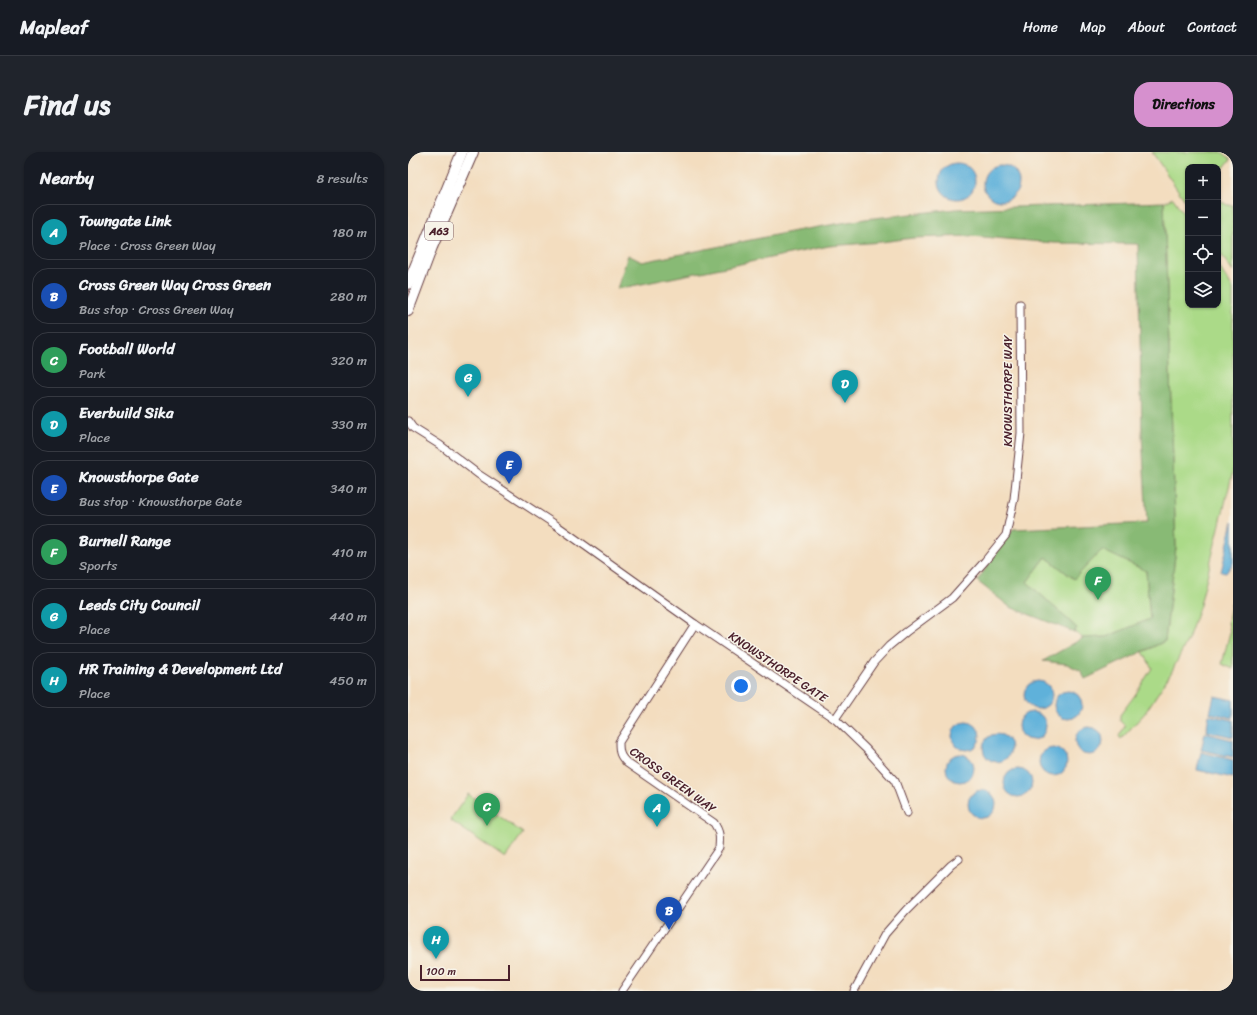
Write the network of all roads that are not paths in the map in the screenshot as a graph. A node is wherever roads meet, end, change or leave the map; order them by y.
1 (462, 152) edge
2 (473, 152) edge
3 (408, 284) edge
4 (1020, 304) dead end
5 (408, 311) edge
6 (408, 421) edge
7 (411, 428) edge
8 (695, 624) junction
9 (835, 719) junction
10 (907, 813) dead end
11 (958, 859) dead end
12 (622, 991) edge
13 (854, 991) edge

1 - 3 highway, A63
2 - 5 highway, A63
4 - 9 street, KNOWSTHORPE WAY
6 - 7 street, KNOWSTHORPE GATE
7 - 8 street, KNOWSTHORPE GATE
8 - 9 street, KNOWSTHORPE GATE
8 - 12 street, CROSS GREEN WAY
9 - 10 street, KNOWSTHORPE GATE
11 - 13 street

